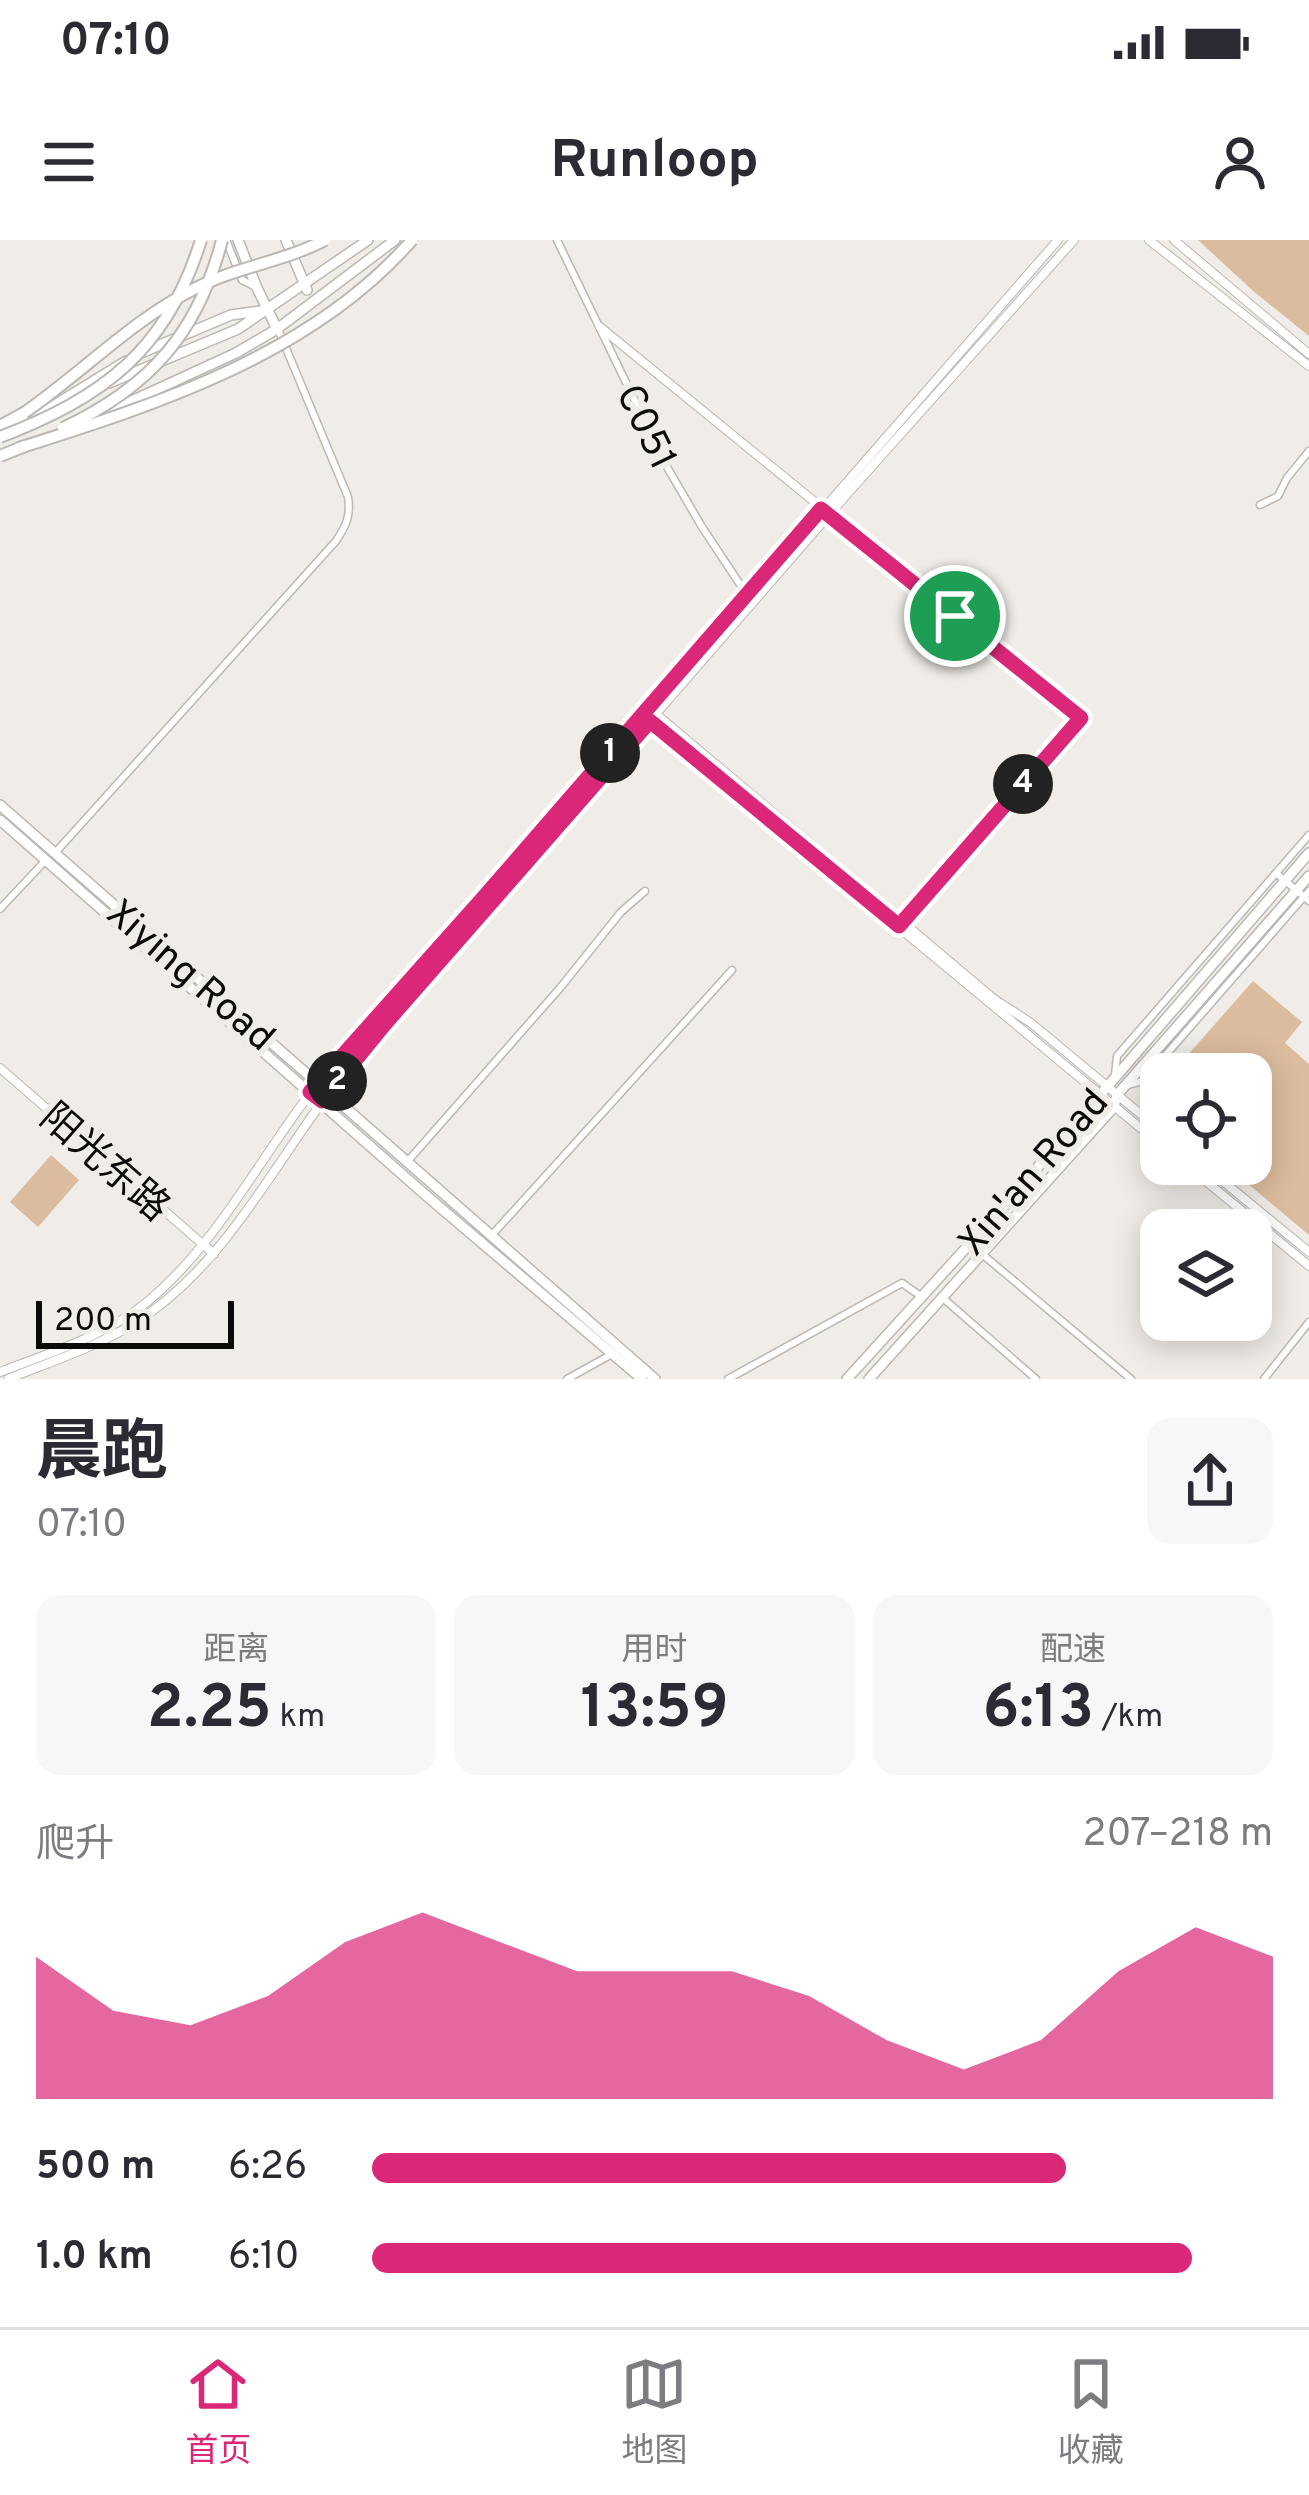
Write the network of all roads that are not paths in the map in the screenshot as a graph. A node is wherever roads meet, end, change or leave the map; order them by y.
1 (201, 240) edge
2 (224, 240) edge
3 (238, 240) edge
4 (286, 240) edge
5 (326, 240) edge
6 (368, 240) edge
7 (395, 240) edge
8 (412, 240) edge
9 (557, 240) edge
10 (1058, 240) edge
11 (1074, 240) edge
12 (1149, 240) edge
13 (1174, 240) edge
14 (304, 285) junction
15 (257, 288) junction
16 (313, 300) junction
17 (268, 309) junction
18 (600, 327) junction
19 (278, 328) junction
20 (1309, 354) edge
21 (1309, 366) edge
22 (0, 431) edge
23 (19, 448) junction
24 (1309, 451) edge
25 (0, 458) edge
26 (1260, 505) dead end
27 (825, 512) junction
28 (750, 599) junction
29 (653, 717) junction
30 (1081, 718) joint
31 (0, 805) edge
32 (0, 820) edge
33 (1309, 836) edge
34 (1309, 853) edge
35 (51, 857) junction
36 (1309, 876) edge
37 (1280, 877) junction
38 (645, 891) dead end
39 (1305, 895) edge
40 (0, 909) edge
41 (901, 924) junction
42 (732, 970) dead end
43 (0, 1068) edge
44 (314, 1088) junction
45 (1102, 1089) junction
46 (1118, 1096) junction
47 (325, 1097) junction
48 (1140, 1114) edge
49 (1140, 1121) edge
50 (407, 1162) junction
51 (1211, 1185) edge
52 (1228, 1185) edge
53 (491, 1236) junction
54 (202, 1245) junction
55 (1309, 1252) edge
56 (214, 1254) junction
57 (982, 1254) junction
58 (1309, 1266) edge
59 (941, 1296) junction
60 (922, 1298) junction
61 (1309, 1322) edge
62 (612, 1354) junction
63 (8, 1375) edge
64 (567, 1379) edge
65 (642, 1379) edge
66 (655, 1379) edge
67 (728, 1379) edge
68 (848, 1379) edge
69 (869, 1379) edge
70 (1036, 1379) edge
71 (1131, 1379) edge
72 (1264, 1379) edge

1 - 22 highway, bridge
2 - 15 street
2 - 23 highway, bridge
3 - 15 main road
4 - 14 main road
5 - 22 highway, bridge
6 - 14 main road
7 - 16 main road
8 - 23 highway, bridge
9 - 18 street, C051
10 - 27 main road
11 - 27 main road
12 - 21 main road
13 - 20 main road
14 - 16 main road
14 - 17 main road
15 - 17 main road
16 - 19 main road
17 - 19 main road
17 - 22 main road
18 - 27 main road
18 - 28 street, C051
19 - 25 main road
19 - 35 street
23 - 25 highway, bridge
24 - 26 street
27 - 28 main road
27 - 30 main road
28 - 29 main road
28 - 44 main road
29 - 41 main road
29 - 47 main road
30 - 41 street
31 - 35 main road, Xiying Road
32 - 35 main road, Xiying Road
33 - 37 street
34 - 37 main road, Xin'an Road
35 - 40 street
35 - 44 main road, Xiying Road
36 - 39 main road, Xin'an Road
37 - 39 street
37 - 45 main road, Xin'an Road
38 - 50 street
39 - 46 main road, Xin'an Road
41 - 45 main road
42 - 53 street
43 - 54 main road, 阳光东路
44 - 47 main road, Xiying Road
44 - 54 main road
45 - 46 main road
45 - 60 main road, Xin'an Road
46 - 48 main road
46 - 49 main road
46 - 57 main road, Xin'an Road
47 - 50 main road, Xiying Road
47 - 56 main road
47 - 62 main road, Xiying Road
50 - 53 main road, Xiying Road
51 - 58 main road
52 - 55 main road
53 - 66 main road, Xiying Road
54 - 56 main road, 阳光东路
54 - 63 main road
56 - 63 main road
57 - 59 main road, Xin'an Road
57 - 71 street
59 - 69 main road, Xin'an Road
59 - 70 street
60 - 67 street
60 - 68 main road, Xin'an Road
61 - 72 street
62 - 64 street
62 - 65 main road, Xiying Road

